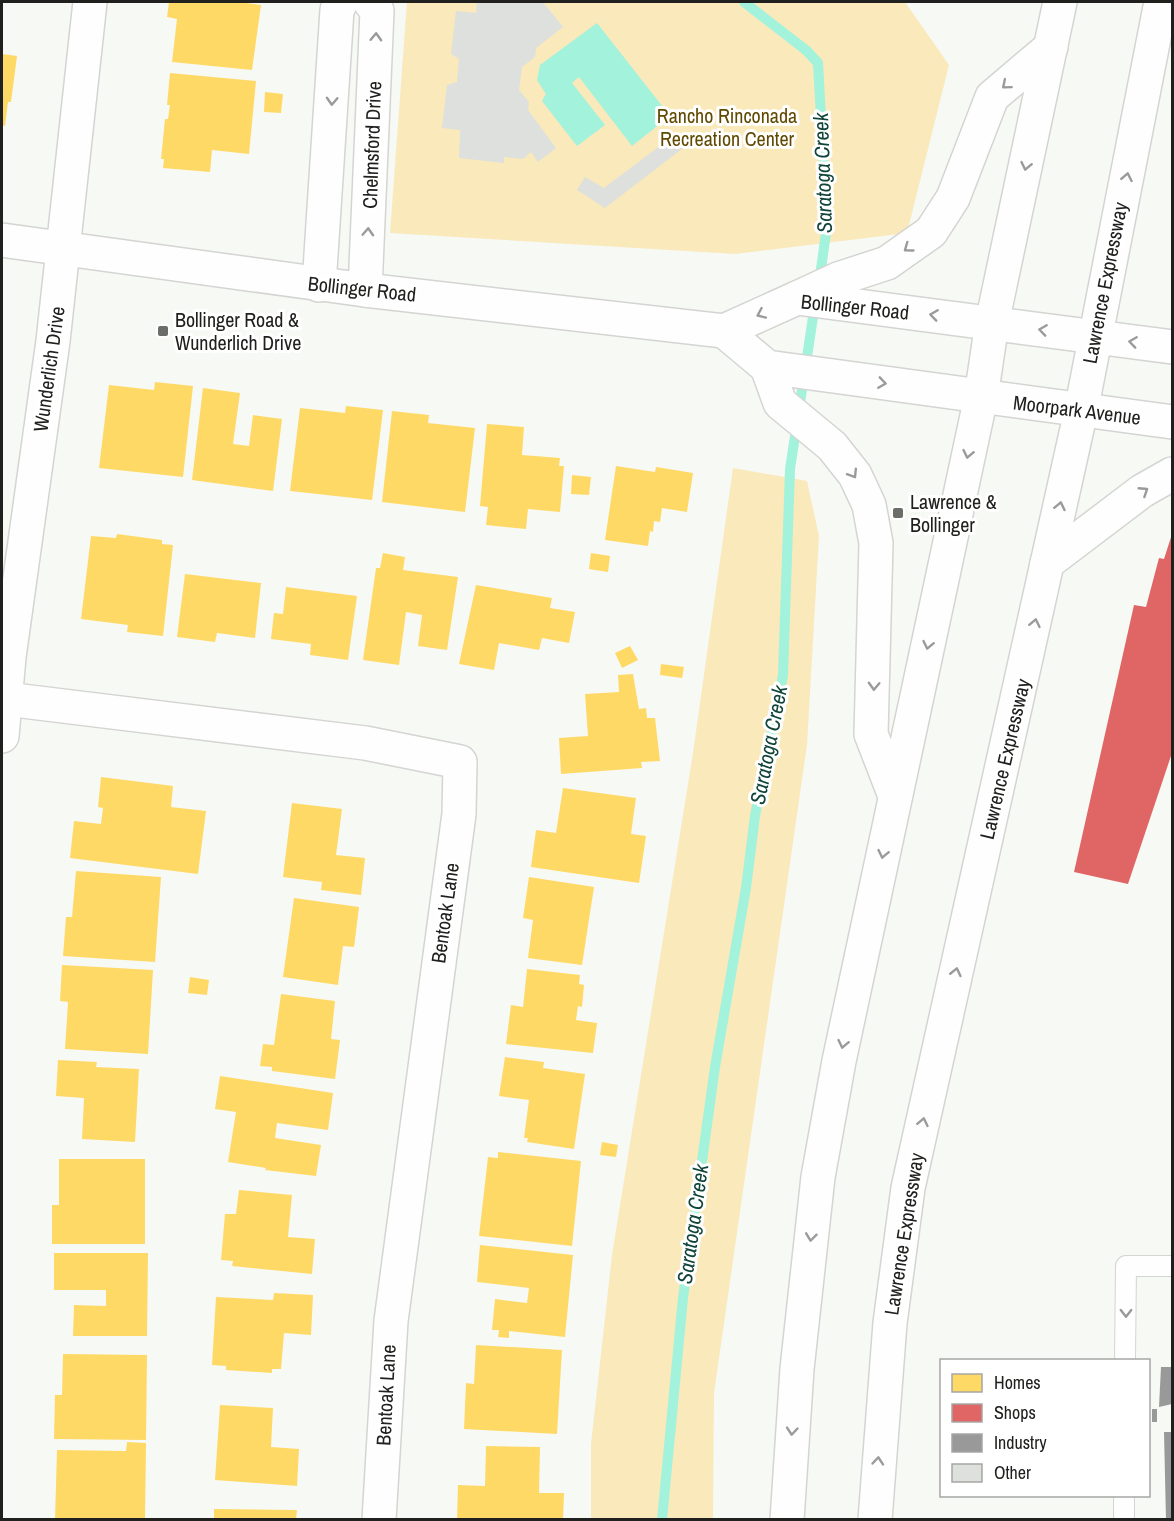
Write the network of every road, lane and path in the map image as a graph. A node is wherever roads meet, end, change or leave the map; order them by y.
1 (90, 2) edge
2 (341, 2) edge
3 (370, 2) edge
4 (1059, 2) edge
5 (1161, 2) edge
6 (1051, 47) junction
7 (2, 240) edge
8 (64, 248) junction
9 (320, 285) junction
10 (366, 290) junction
11 (837, 290) junction
12 (992, 323) junction
13 (724, 331) junction
14 (1094, 337) junction
15 (1173, 347) edge
16 (776, 368) junction
17 (981, 397) junction
18 (1081, 411) junction
19 (1173, 422) edge
20 (1173, 474) edge
21 (1047, 564) junction
22 (6, 699) junction
23 (2, 736) edge
24 (895, 796) junction
25 (1173, 1266) edge
26 (1125, 1359) edge
27 (1124, 1497) edge
28 (379, 1520) edge
29 (787, 1520) edge
30 (875, 1520) edge
31 (1124, 1520) edge

1 - 8 main road, Wunderlich Drive
2 -> 9 main road
10 -> 3 main road, Chelmsford Drive
4 - 6 main road
14 -> 5 main road, Lawrence Expressway
6 -> 11 main road, Bollinger Road
6 -> 12 main road
7 - 8 main road, Bollinger Road
8 - 9 main road, Bollinger Road
8 - 22 main road, Wunderlich Drive
9 - 10 main road, Bollinger Road
10 - 13 main road, Bollinger Road
12 -> 11 main road, Bollinger Road
11 -> 13 main road, Bollinger Road
14 -> 12 main road
12 - 17 main road
13 - 16 main road
15 -> 14 main road
14 - 18 main road, Lawrence Expressway
16 -> 17 main road
16 -> 24 main road
17 - 18 main road, Moorpark Avenue
17 -> 24 main road
18 - 19 main road, Moorpark Avenue
21 -> 18 main road, Lawrence Expressway
21 -> 20 main road
30 -> 21 main road, Lawrence Expressway
22 - 23 main road, Wunderlich Drive
22 - 28 main road, Bentoak Lane
24 -> 29 main road
25 -> 26 lane
27 - 31 lane

